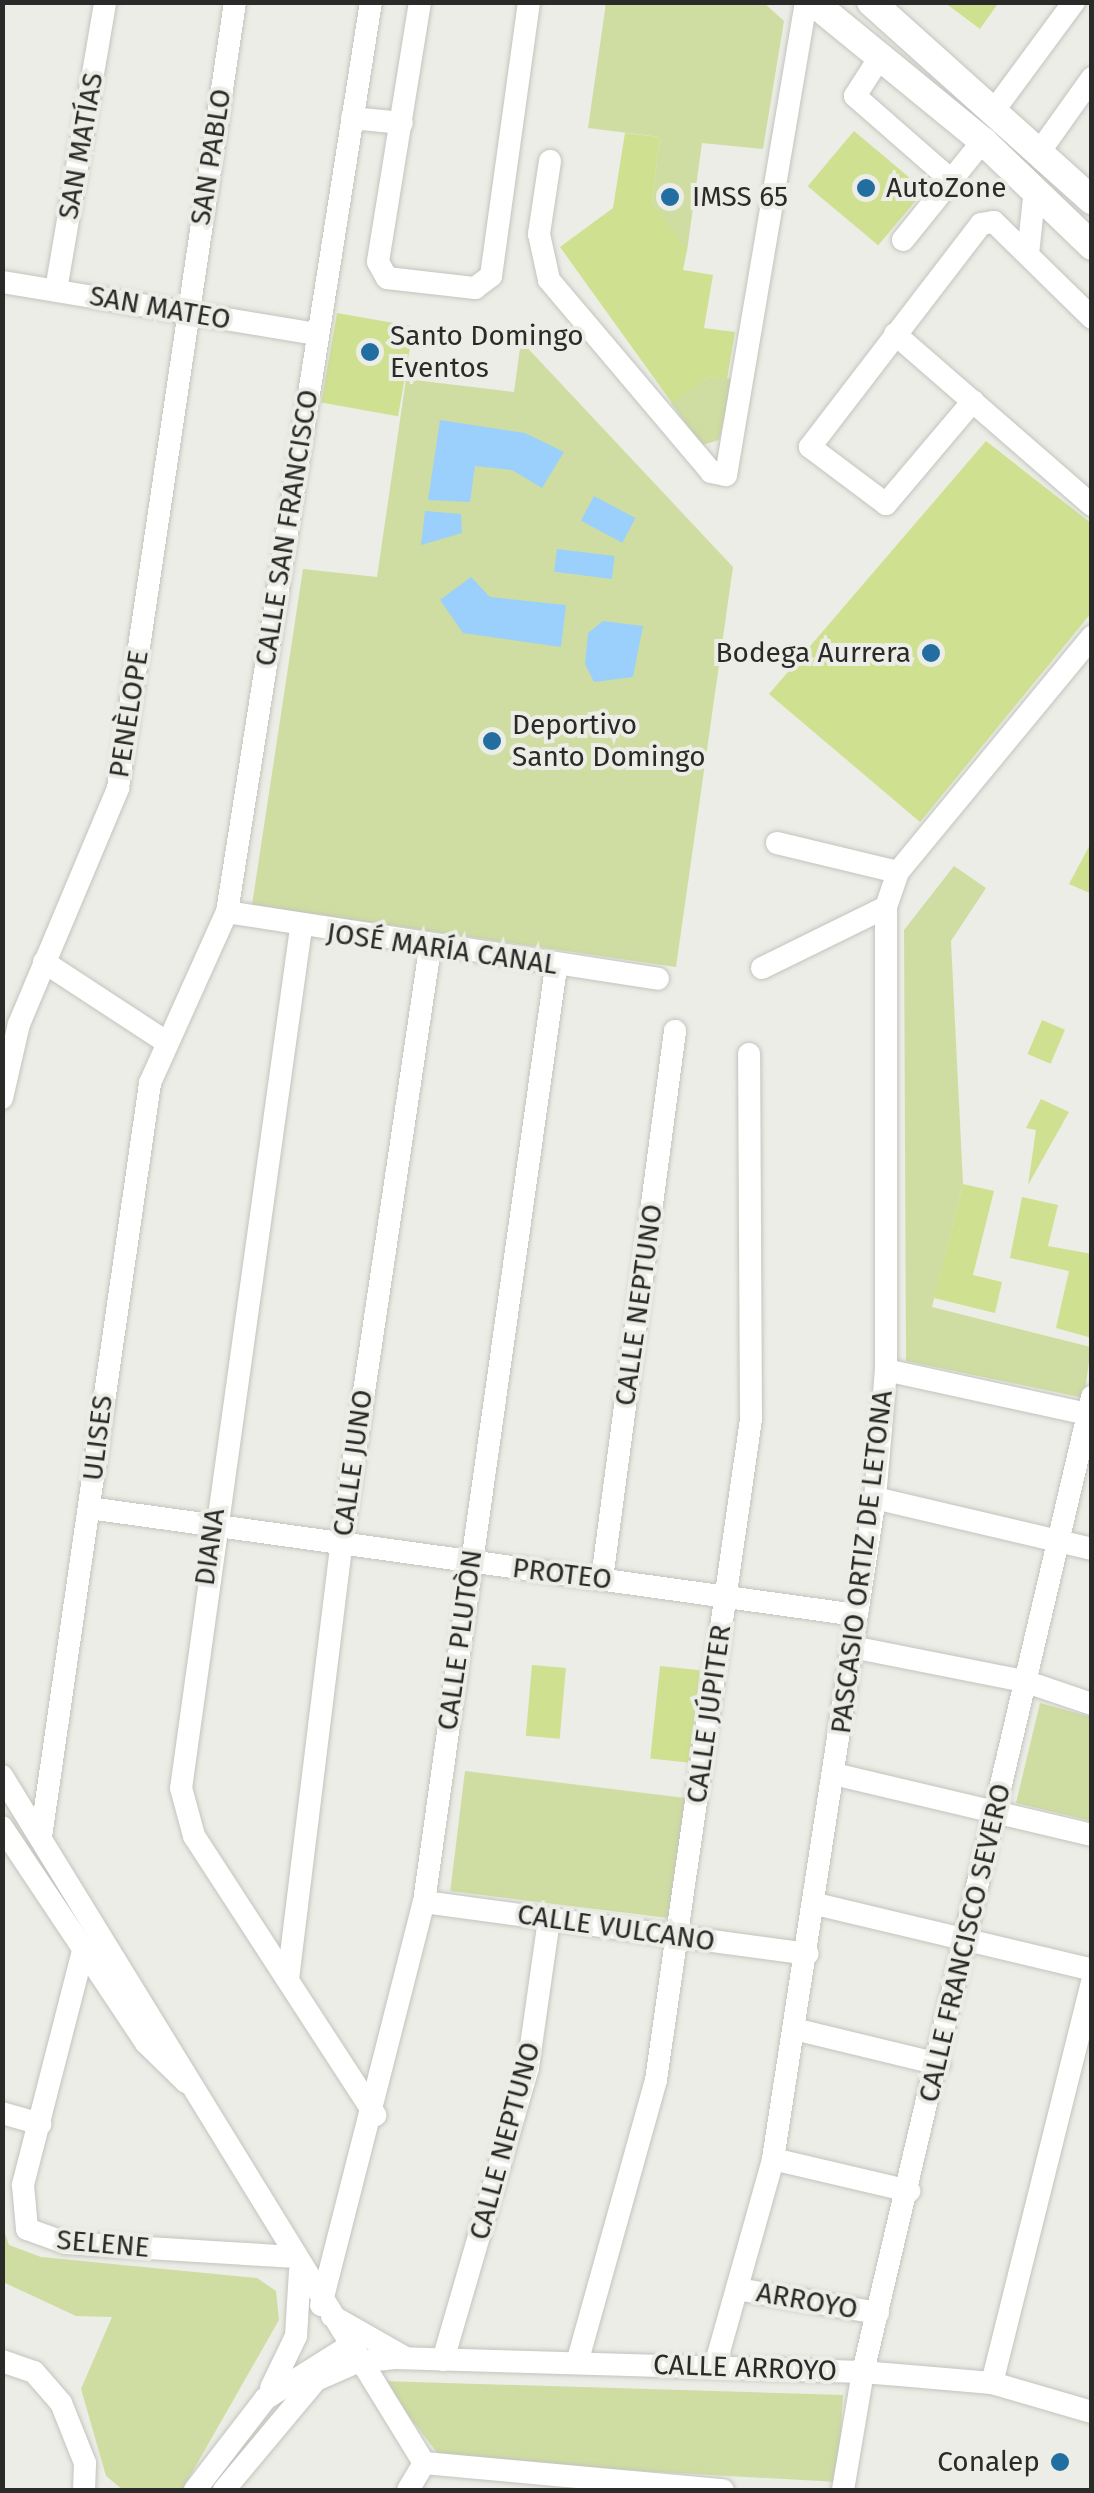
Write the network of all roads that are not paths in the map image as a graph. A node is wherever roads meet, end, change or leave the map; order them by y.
1 (105, 2) edge
2 (235, 2) edge
3 (370, 2) edge
4 (420, 2) edge
5 (528, 2) edge
6 (809, 2) edge
7 (871, 2) edge
8 (1074, 2) edge
9 (880, 57) junction
10 (1092, 78) edge
11 (995, 109) junction
12 (352, 118) junction
13 (402, 123) junction
14 (983, 142) junction
15 (1040, 150) junction
16 (550, 162) dead end
17 (952, 180) junction
18 (1035, 188) junction
19 (1092, 200) edge
20 (903, 240) dead end
21 (1092, 246) edge
22 (1028, 254) junction
23 (2, 282) edge
24 (56, 290) junction
25 (186, 310) junction
26 (1092, 318) edge
27 (318, 334) junction
28 (895, 334) junction
29 (973, 401) junction
30 (1092, 505) edge
31 (1092, 637) edge
32 (777, 842) dead end
33 (898, 872) junction
34 (886, 907) junction
35 (228, 912) junction
36 (301, 928) junction
37 (430, 948) junction
38 (44, 962) junction
39 (556, 967) junction
40 (762, 968) dead end
41 (658, 979) dead end
42 (675, 1032) dead end
43 (163, 1040) junction
44 (749, 1054) dead end
45 (2, 1098) edge
46 (886, 1370) junction
47 (1090, 1406) edge
48 (875, 1498) junction
49 (89, 1508) junction
50 (212, 1528) junction
51 (1058, 1541) junction
52 (341, 1546) junction
53 (1092, 1549) edge
54 (470, 1563) junction
55 (602, 1579) junction
56 (727, 1596) junction
57 (856, 1615) junction
58 (852, 1646) junction
59 (1024, 1681) junction
60 (1092, 1704) edge
61 (834, 1774) junction
62 (2, 1776) edge
63 (995, 1811) junction
64 (2, 1827) edge
65 (1092, 1834) edge
66 (41, 1837) junction
67 (424, 1902) junction
68 (816, 1904) junction
69 (548, 1919) junction
70 (676, 1936) junction
71 (966, 1939) junction
72 (84, 1948) junction
73 (807, 1954) junction
74 (1092, 1970) edge
75 (288, 1980) junction
76 (1092, 1982) edge
77 (794, 2030) junction
78 (939, 2064) junction
79 (186, 2082) junction
80 (2, 2114) edge
81 (375, 2116) junction
82 (40, 2124) junction
83 (773, 2159) junction
84 (909, 2191) junction
85 (296, 2262) junction
86 (737, 2289) junction
87 (324, 2309) junction
88 (878, 2313) junction
89 (353, 2354) junction
90 (325, 2356) junction
91 (401, 2358) junction
92 (444, 2360) junction
93 (2, 2361) edge
94 (577, 2363) junction
95 (715, 2366) junction
96 (864, 2372) junction
97 (992, 2384) junction
98 (297, 2396) junction
99 (264, 2400) junction
100 (1092, 2412) edge
101 (424, 2462) junction
102 (563, 2484) edge
103 (84, 2490) edge
104 (195, 2490) edge
105 (224, 2490) edge
106 (408, 2490) edge
107 (712, 2490) edge
108 (843, 2490) edge

1 - 24 street, SAN MATÍAS
2 - 25 street, SAN PABLO
3 - 12 street, CALLE SAN FRANCISCO
4 - 13 street
5 - 13 street
6 - 9 main road
6 - 16 street
7 - 11 main road
8 - 11 street
9 - 14 main road
9 - 17 street
10 - 15 street
11 - 15 main road
12 - 13 street
12 - 27 street, CALLE SAN FRANCISCO
14 - 17 street
14 - 18 main road
15 - 19 main road
17 - 20 street
18 - 21 main road
18 - 22 street
22 - 26 street
22 - 28 street
23 - 24 street, SAN MATEO
24 - 25 street, SAN MATEO
25 - 27 street, SAN MATEO
25 - 38 street, PENÈLOPE
27 - 35 street, CALLE SAN FRANCISCO
28 - 29 street
28 - 29 street
29 - 30 street
31 - 33 street, PASCASIO ORTIZ DE LETONA
32 - 33 street
33 - 34 street, PASCASIO ORTIZ DE LETONA
34 - 40 street
34 - 46 street, PASCASIO ORTIZ DE LETONA
35 - 36 street, JOSÉ MARÍA CANAL
35 - 43 street, CALLE SAN FRANCISCO
36 - 37 street, JOSÉ MARÍA CANAL
36 - 50 street, DIANA
37 - 39 street, JOSÉ MARÍA CANAL
37 - 52 street, CALLE JUNO
38 - 43 street
38 - 45 street, PENÈLOPE
39 - 41 street, JOSÉ MARÍA CANAL
39 - 54 street, CALLE PLUTÒN
42 - 55 street, CALLE NEPTUNO
43 - 49 street, ULISES
44 - 56 street, CALLE JÚPITER
46 - 47 street
46 - 48 street, PASCASIO ORTIZ DE LETONA
47 - 51 street, CALLE FRANCISCO SEVERO
48 - 51 street
48 - 57 street, PASCASIO ORTIZ DE LETONA
49 - 50 street, PROTEO
49 - 66 street, ULISES
50 - 52 street, PROTEO
50 - 75 street, DIANA
51 - 53 street
51 - 59 street, CALLE FRANCISCO SEVERO
52 - 54 street, PROTEO
52 - 75 street, CALLE JUNO
54 - 55 street, PROTEO
54 - 67 street, CALLE PLUTÒN
55 - 56 street, PROTEO
56 - 57 street, PROTEO
56 - 70 street, CALLE JÚPITER
57 - 58 street, PASCASIO ORTIZ DE LETONA
58 - 59 street
58 - 61 street, PASCASIO ORTIZ DE LETONA
59 - 60 street
59 - 63 street, CALLE FRANCISCO SEVERO
61 - 63 street
61 - 68 street, PASCASIO ORTIZ DE LETONA
62 - 66 street
63 - 65 street
63 - 71 street, CALLE FRANCISCO SEVERO
64 - 72 street
66 - 79 street
67 - 69 street, CALLE VULCANO
67 - 81 street, CALLE PLUTÒN
68 - 71 street
68 - 73 street, PASCASIO ORTIZ DE LETONA
69 - 70 street, CALLE VULCANO
69 - 92 street, CALLE NEPTUNO
70 - 73 street, CALLE VULCANO
70 - 94 street, CALLE JÚPITER
71 - 74 street
71 - 78 street, CALLE FRANCISCO SEVERO
72 - 79 street
72 - 82 street, SELENE
73 - 77 street, PASCASIO ORTIZ DE LETONA
75 - 81 street, DIANA
76 - 97 street
77 - 78 street
77 - 83 street, PASCASIO ORTIZ DE LETONA
78 - 84 street, CALLE FRANCISCO SEVERO
79 - 85 street
80 - 82 street
81 - 87 street, CALLE PLUTÒN
82 - 85 street, SELENE
83 - 84 street
83 - 86 street, PASCASIO ORTIZ DE LETONA
84 - 88 street, CALLE FRANCISCO SEVERO
85 - 87 street
85 - 99 street
86 - 88 street, ARROYO
86 - 95 street, PASCASIO ORTIZ DE LETONA
87 - 89 street
87 - 90 street, CALLE PLUTÒN
87 - 91 street
88 - 96 street, CALLE FRANCISCO SEVERO
89 - 90 street
89 - 91 street, CALLE ARROYO
89 - 98 street
89 - 101 street
90 - 98 street
90 - 99 street
91 - 92 street, CALLE ARROYO
92 - 94 street, CALLE ARROYO
93 - 103 street
94 - 95 street, CALLE ARROYO
95 - 96 street, CALLE ARROYO
96 - 97 street, CALLE ARROYO
96 - 108 street, CALLE FRANCISCO SEVERO
97 - 100 street, CALLE ARROYO
98 - 105 street
99 - 104 street
101 - 102 street
101 - 106 street
102 - 107 street

